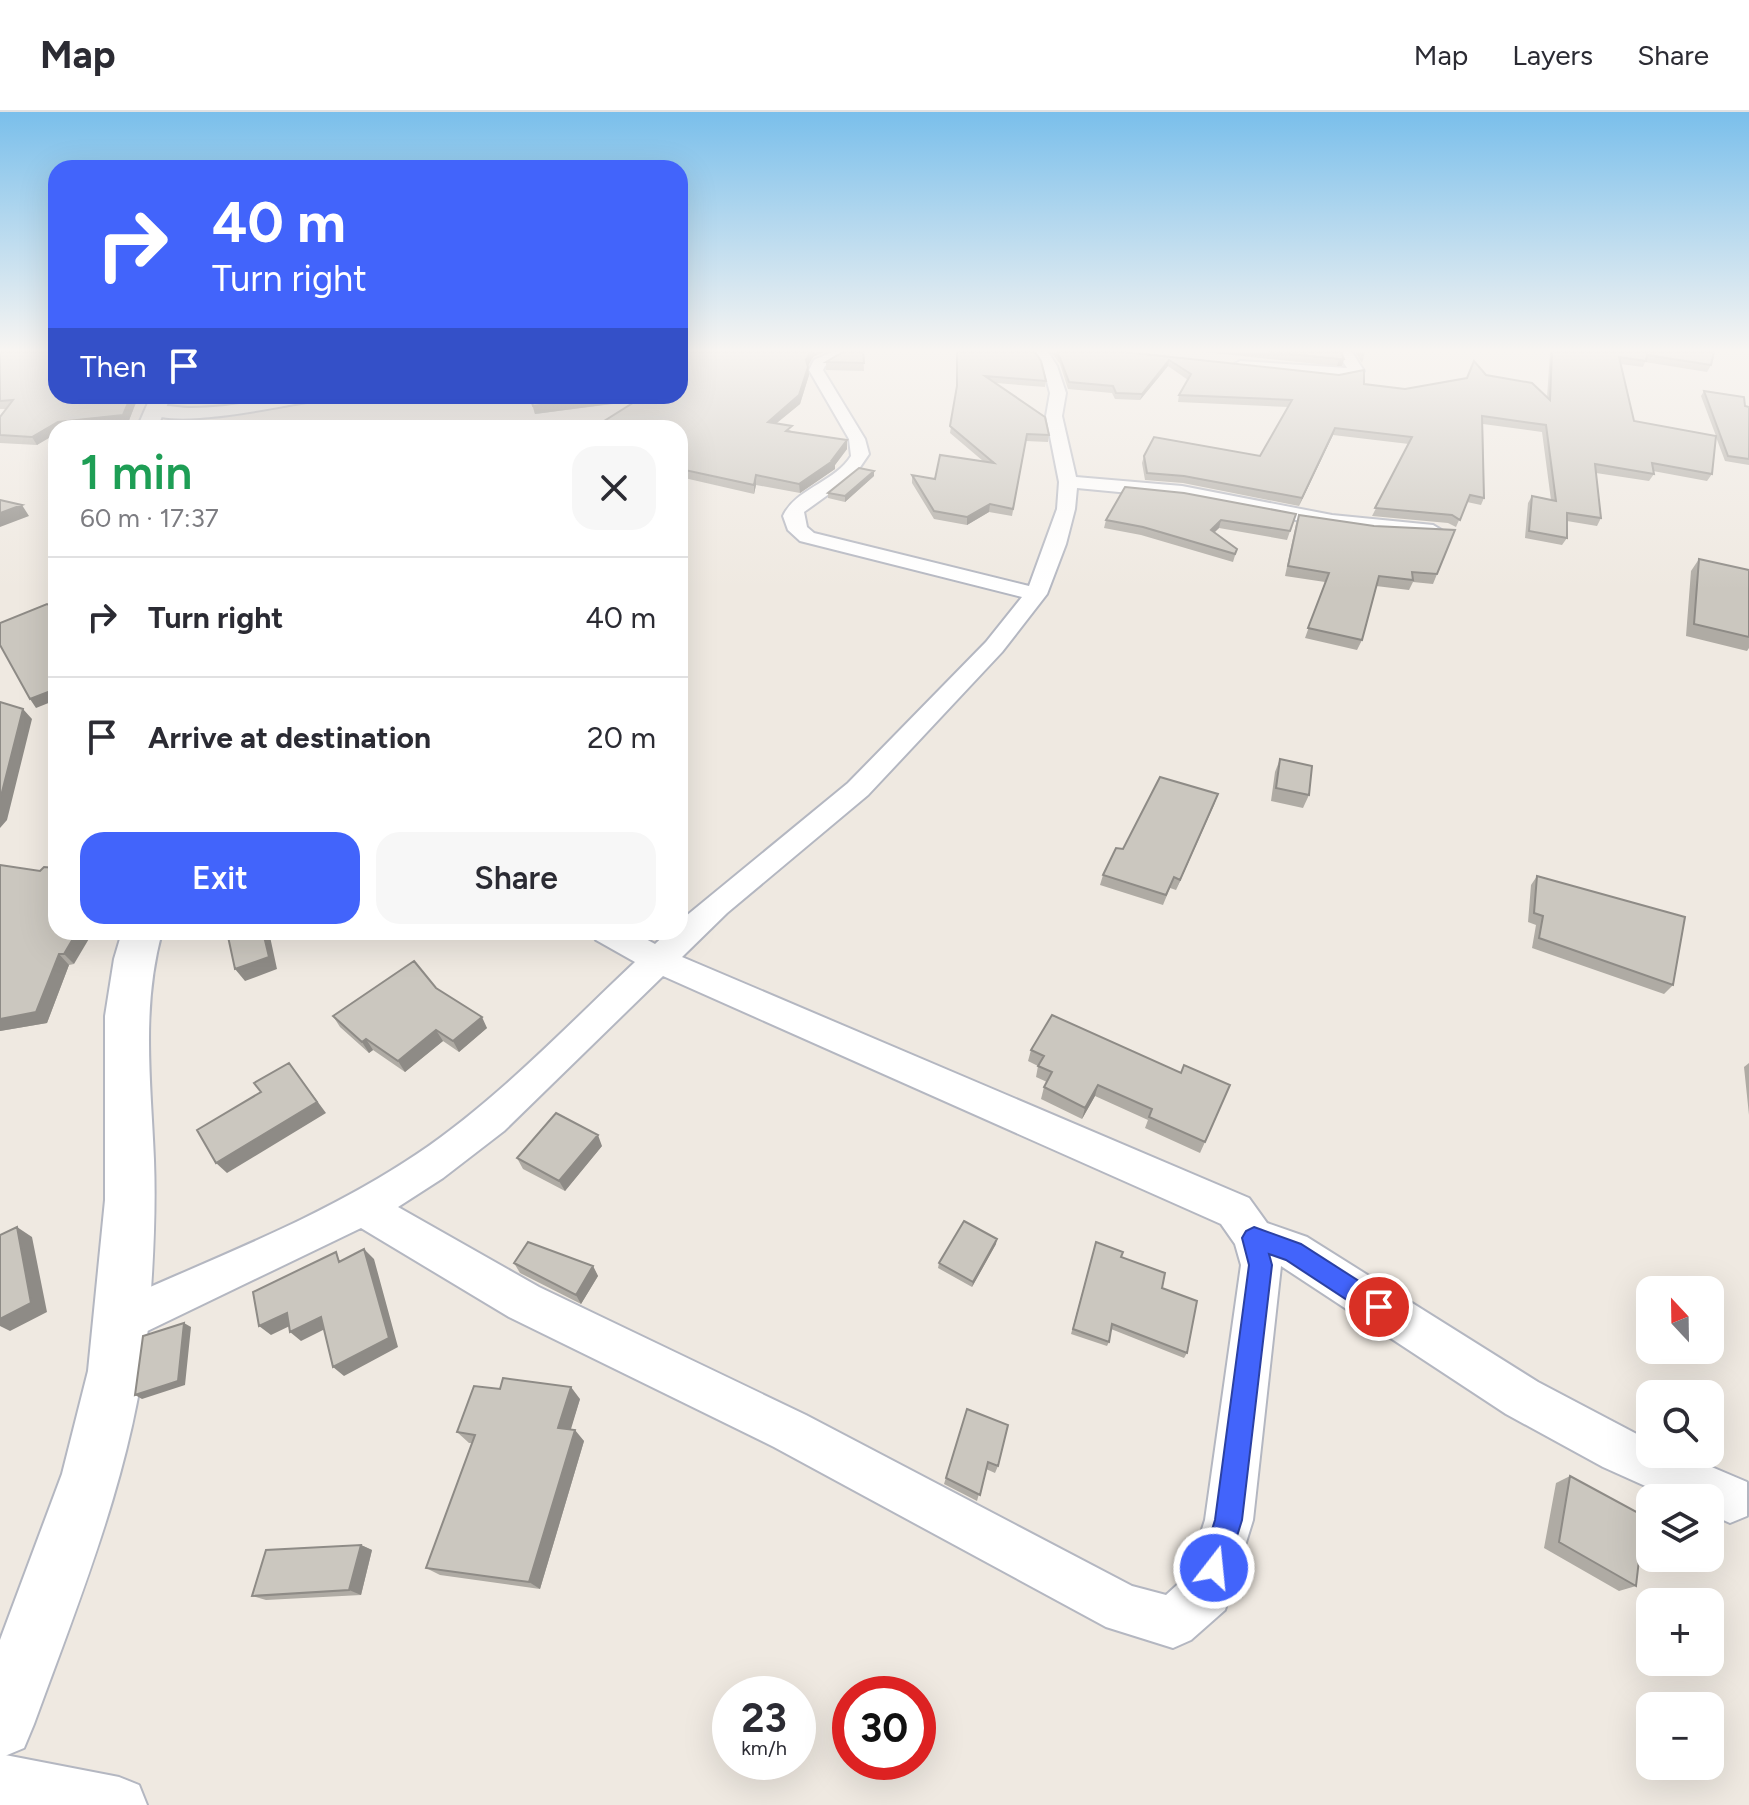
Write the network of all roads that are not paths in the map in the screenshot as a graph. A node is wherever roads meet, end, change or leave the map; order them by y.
1 (852, 431) edge
2 (1057, 431) edge
3 (1068, 482) junction
4 (1448, 532) edge
5 (1036, 594) junction
6 (688, 932) edge
7 (140, 940) edge
8 (622, 940) edge
9 (679, 940) edge
10 (658, 960) junction
11 (363, 1208) junction
12 (1254, 1238) junction
13 (122, 1321) junction
14 (1730, 1499) dead end
15 (0, 1724) edge
16 (0, 1782) edge
17 (119, 1805) edge

1 - 5 street
2 - 3 street
3 - 4 street
3 - 5 street
5 - 6 street
7 - 13 street
8 - 10 street
9 - 10 street
10 - 11 street
10 - 12 street
11 - 12 street
11 - 13 street
12 - 14 street
13 - 15 street
16 - 17 street

